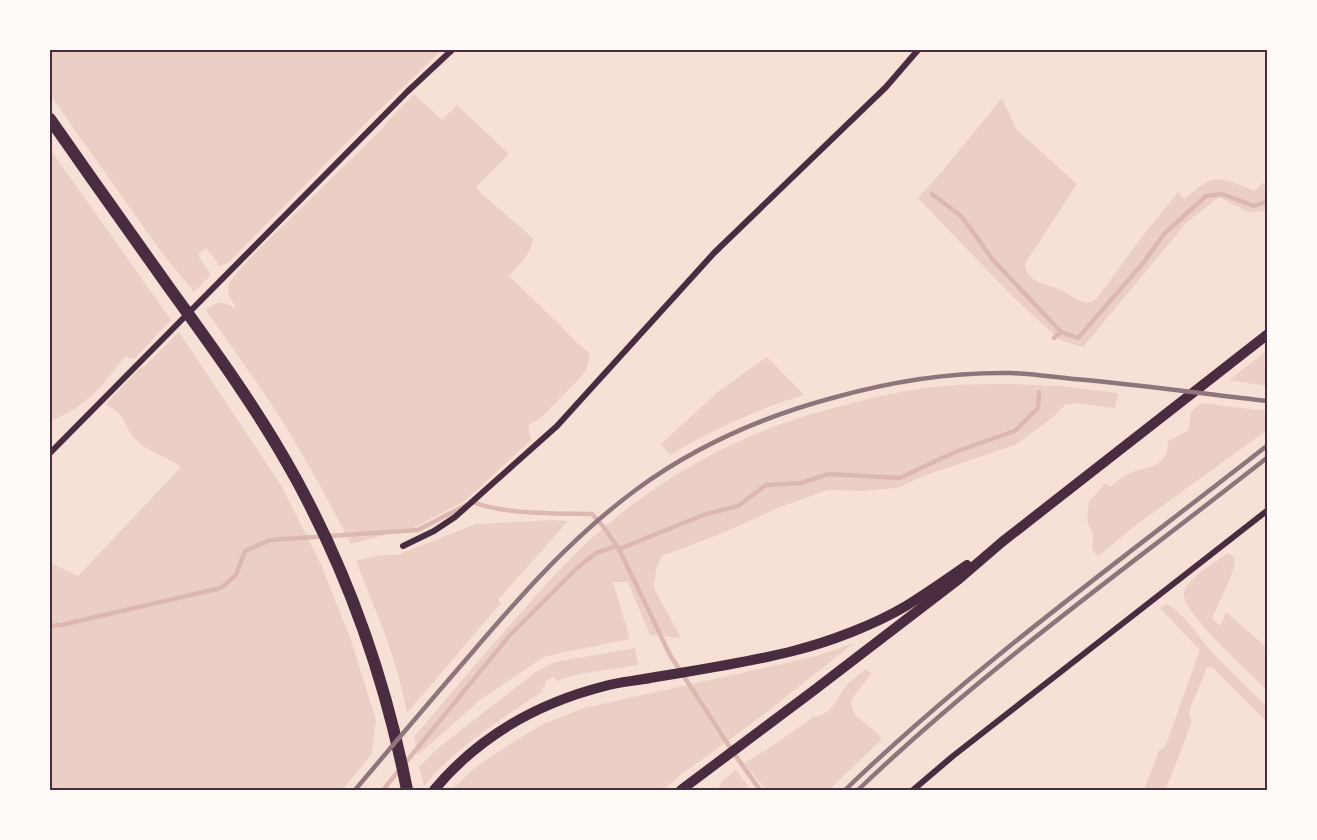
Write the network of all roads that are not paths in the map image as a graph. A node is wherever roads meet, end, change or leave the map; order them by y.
1 (453, 50) edge
2 (918, 50) edge
3 (50, 119) edge
4 (1268, 334) edge
5 (50, 453) edge
6 (1268, 510) edge
7 (1002, 542) junction
8 (403, 546) dead end
9 (407, 790) edge
10 (434, 790) edge
11 (681, 790) edge
12 (913, 790) edge

1 - 5 street
2 - 8 street
3 - 9 main road
4 - 7 main road
6 - 12 street
7 - 10 main road
7 - 11 main road

